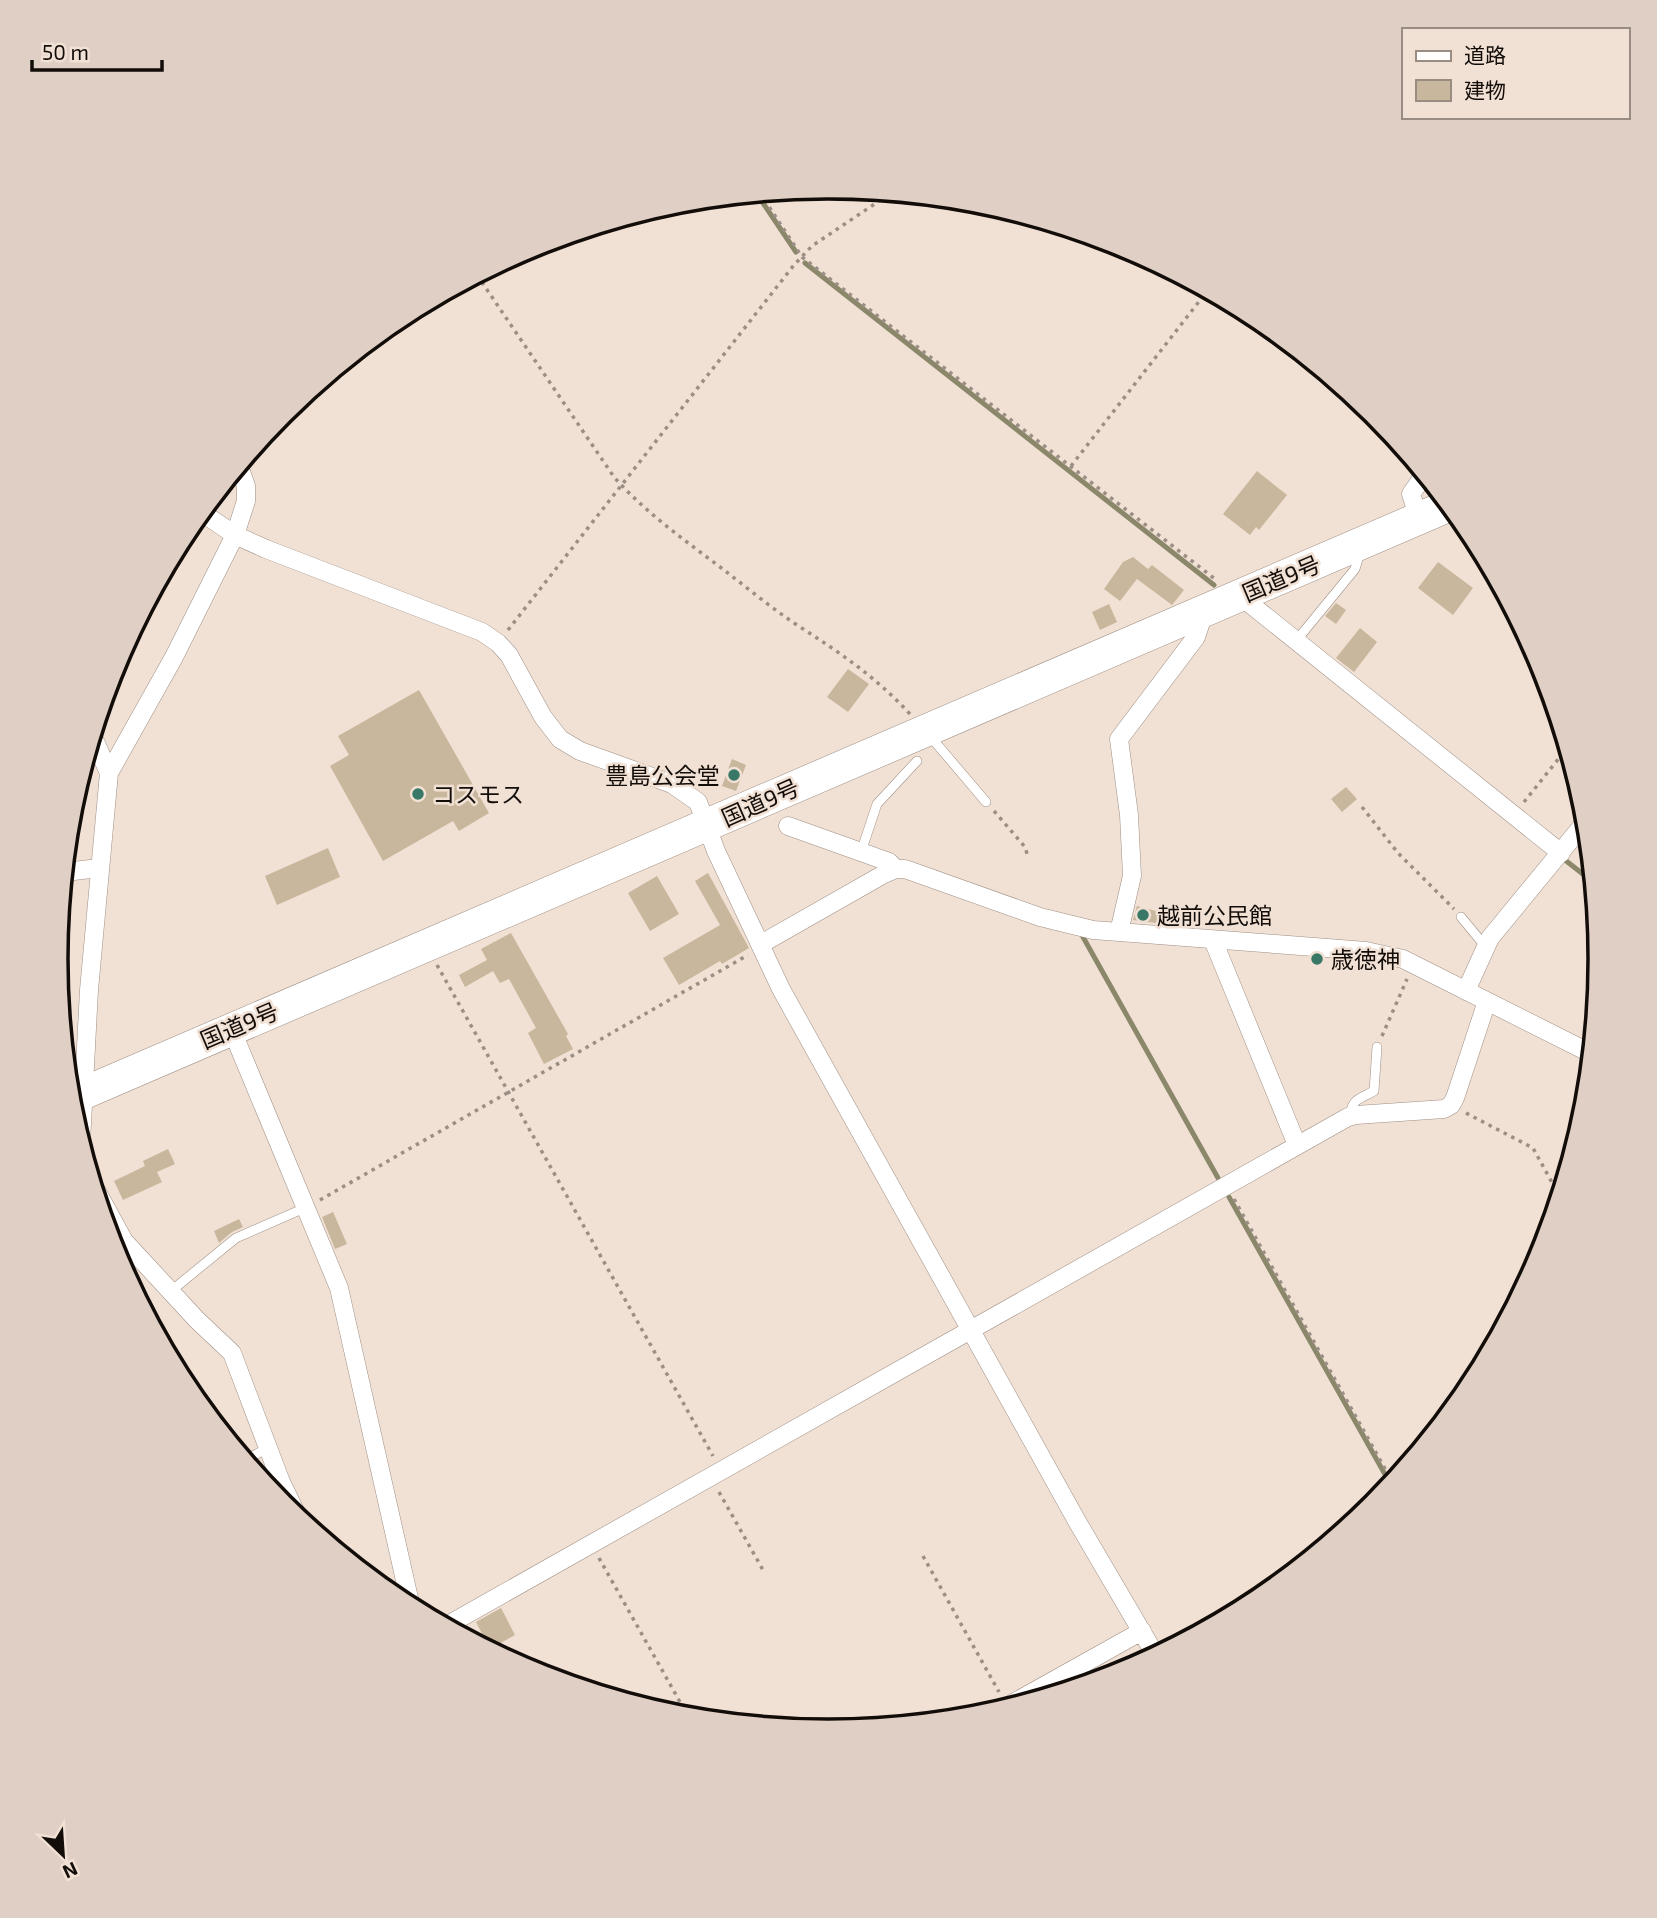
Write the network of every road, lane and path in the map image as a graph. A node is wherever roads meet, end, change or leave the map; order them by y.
1 (880, 200) edge
2 (765, 201) edge
3 (802, 257) junction
4 (482, 282) edge
5 (1203, 298) edge
6 (1071, 466) junction
7 (242, 475) edge
8 (1420, 481) edge
9 (1441, 509) edge
10 (210, 518) edge
11 (1419, 519) junction
12 (235, 535) junction
13 (1354, 546) junction
14 (1239, 596) junction
15 (1198, 612) junction
16 (1296, 641) junction
17 (498, 643) junction
18 (926, 731) junction
19 (98, 749) edge
20 (1561, 755) edge
21 (917, 761) dead end
22 (109, 773) junction
23 (986, 802) joint
24 (1362, 807) dead end
25 (1514, 815) junction
26 (708, 825) junction
27 (788, 826) dead end
28 (1577, 832) edge
29 (861, 852) junction
30 (1561, 853) junction
31 (1028, 858) dead end
32 (99, 868) junction
33 (895, 869) junction
34 (74, 871) edge
35 (1461, 917) joint
36 (1119, 932) junction
37 (1213, 940) junction
38 (762, 946) junction
39 (1485, 946) junction
40 (1413, 964) junction
41 (438, 967) dead end
42 (1466, 991) junction
43 (1487, 1001) junction
44 (231, 1028) junction
45 (1377, 1047) joint
46 (1583, 1049) edge
47 (79, 1080) edge
48 (509, 1093) junction
49 (81, 1094) edge
50 (1451, 1105) junction
51 (1351, 1116) junction
52 (1297, 1144) junction
53 (1226, 1185) junction
54 (1554, 1185) edge
55 (307, 1207) junction
56 (121, 1235) edge
57 (171, 1292) junction
58 (971, 1329) junction
59 (268, 1448) junction
60 (253, 1456) edge
61 (715, 1473) junction
62 (1388, 1473) edge
63 (285, 1491) edge
64 (591, 1544) junction
65 (923, 1556) dead end
66 (763, 1570) dead end
67 (408, 1592) edge
68 (455, 1621) edge
69 (1142, 1631) junction
70 (1151, 1647) edge
71 (1036, 1690) edge
72 (999, 1700) edge
73 (682, 1705) edge

1 - 3 path
2 - 3 path
3 - 6 path
3 - 17 path
4 - 18 path
5 - 6 path
6 - 14 path
7 - 12 street
8 - 11 street
9 - 11 highway, 国道9号
10 - 12 street
11 - 13 highway, 国道9号
12 - 17 street
12 - 22 street
13 - 14 highway, 国道9号
13 - 16 lane
14 - 15 highway, 国道9号
14 - 16 street
15 - 18 highway, 国道9号
15 - 36 street
16 - 25 street
17 - 26 street
18 - 23 lane
18 - 26 highway, 国道9号
19 - 22 street
20 - 25 path
21 - 29 lane
22 - 32 street
23 - 31 path
24 - 35 path
25 - 30 street
26 - 38 street
26 - 44 highway, 国道9号
27 - 29 street
28 - 30 street
29 - 33 street
30 - 39 street
32 - 34 street
32 - 47 street
33 - 36 street
33 - 38 street
35 - 39 lane
36 - 37 street
37 - 40 street
37 - 52 street
38 - 48 path
38 - 58 street
39 - 42 street
40 - 42 street
40 - 45 path
41 - 48 path
42 - 43 street
43 - 46 street
43 - 50 street
44 - 49 highway, 国道9号
44 - 55 street
45 - 51 lane
48 - 55 path
48 - 61 path
50 - 51 street
50 - 54 path
51 - 52 street
52 - 53 street
53 - 58 street
53 - 62 path
55 - 57 lane
55 - 67 street
56 - 57 street
57 - 59 street
58 - 61 street
58 - 69 street
59 - 60 lane
59 - 63 street
61 - 64 street
61 - 66 path
64 - 68 street
64 - 73 path
65 - 72 path
69 - 70 street
69 - 71 street

